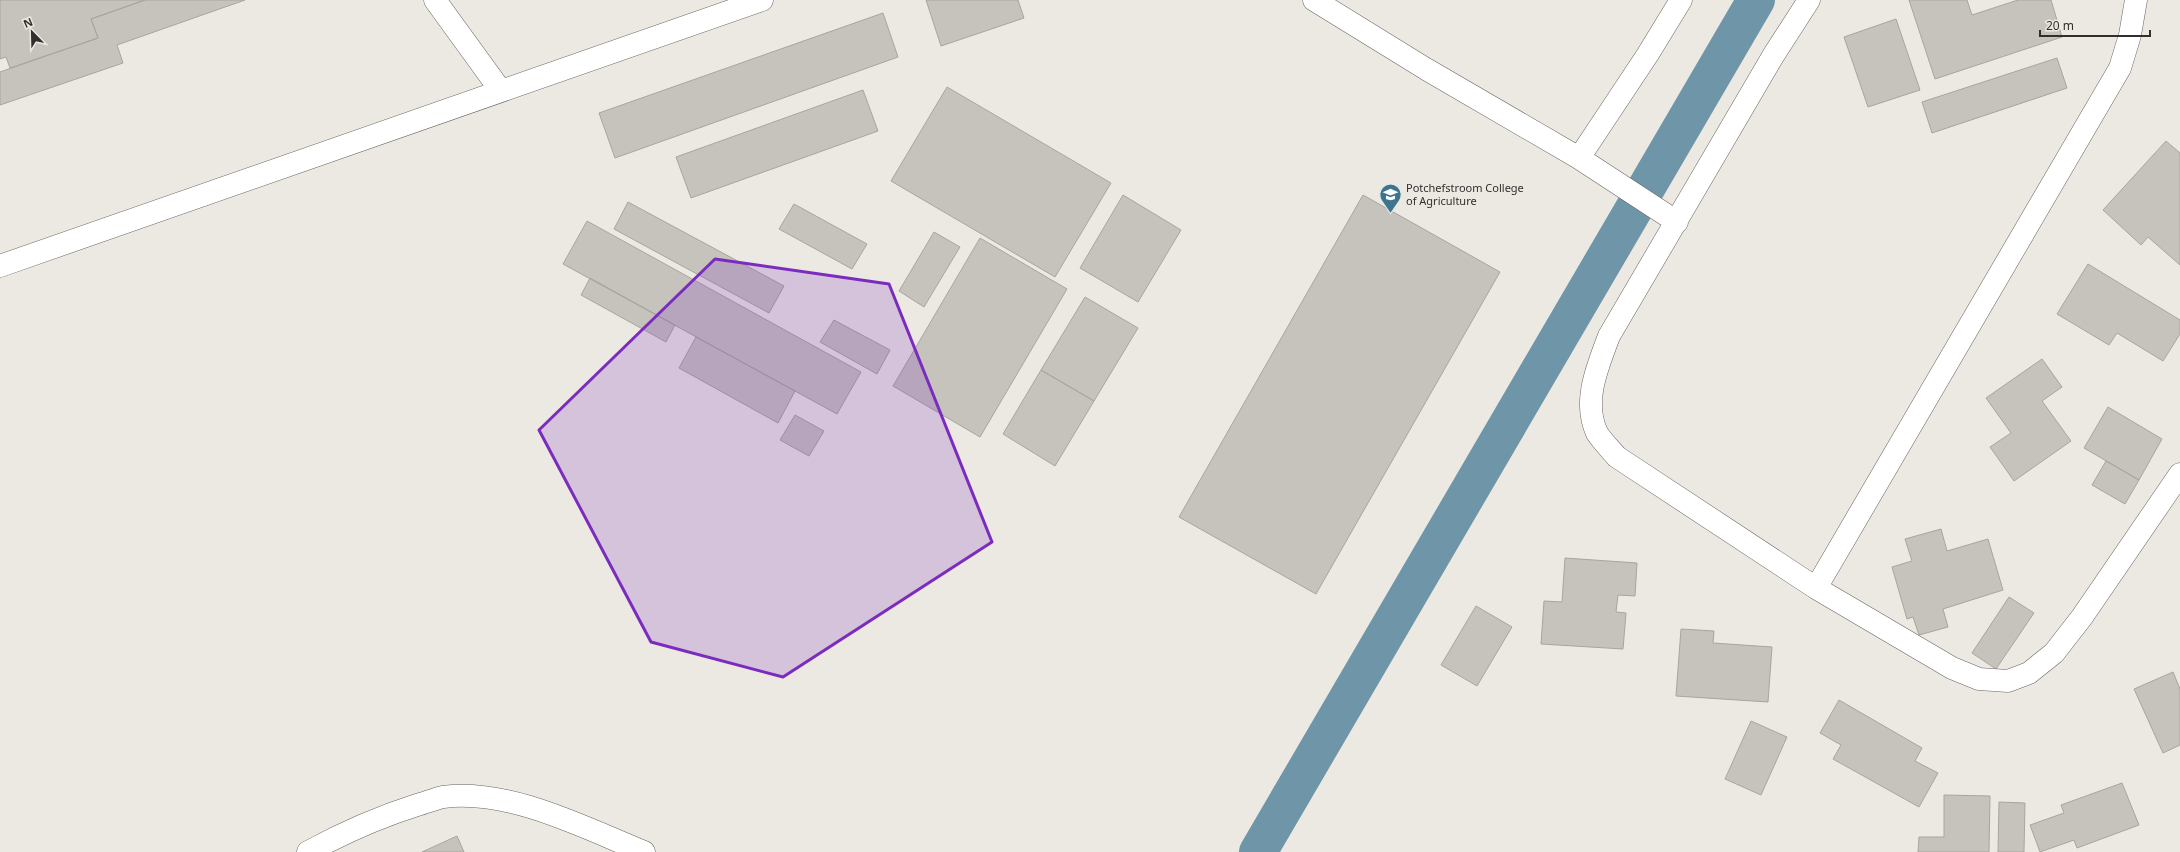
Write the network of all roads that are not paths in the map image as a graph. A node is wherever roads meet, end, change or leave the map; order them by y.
1 (435, 0) edge
2 (762, 0) edge
3 (1314, 0) edge
4 (1681, 0) edge
5 (1809, 0) edge
6 (2136, 0) edge
7 (501, 91) junction
8 (1580, 158) junction
9 (1677, 222) junction
10 (0, 266) edge
11 (2180, 474) edge
12 (1816, 588) junction
13 (308, 852) edge
14 (644, 852) edge

1 - 7 street
2 - 7 street
3 - 8 street
4 - 8 street
5 - 9 street
6 - 12 street
7 - 10 street
8 - 9 street
9 - 12 street
11 - 12 street
13 - 14 street

